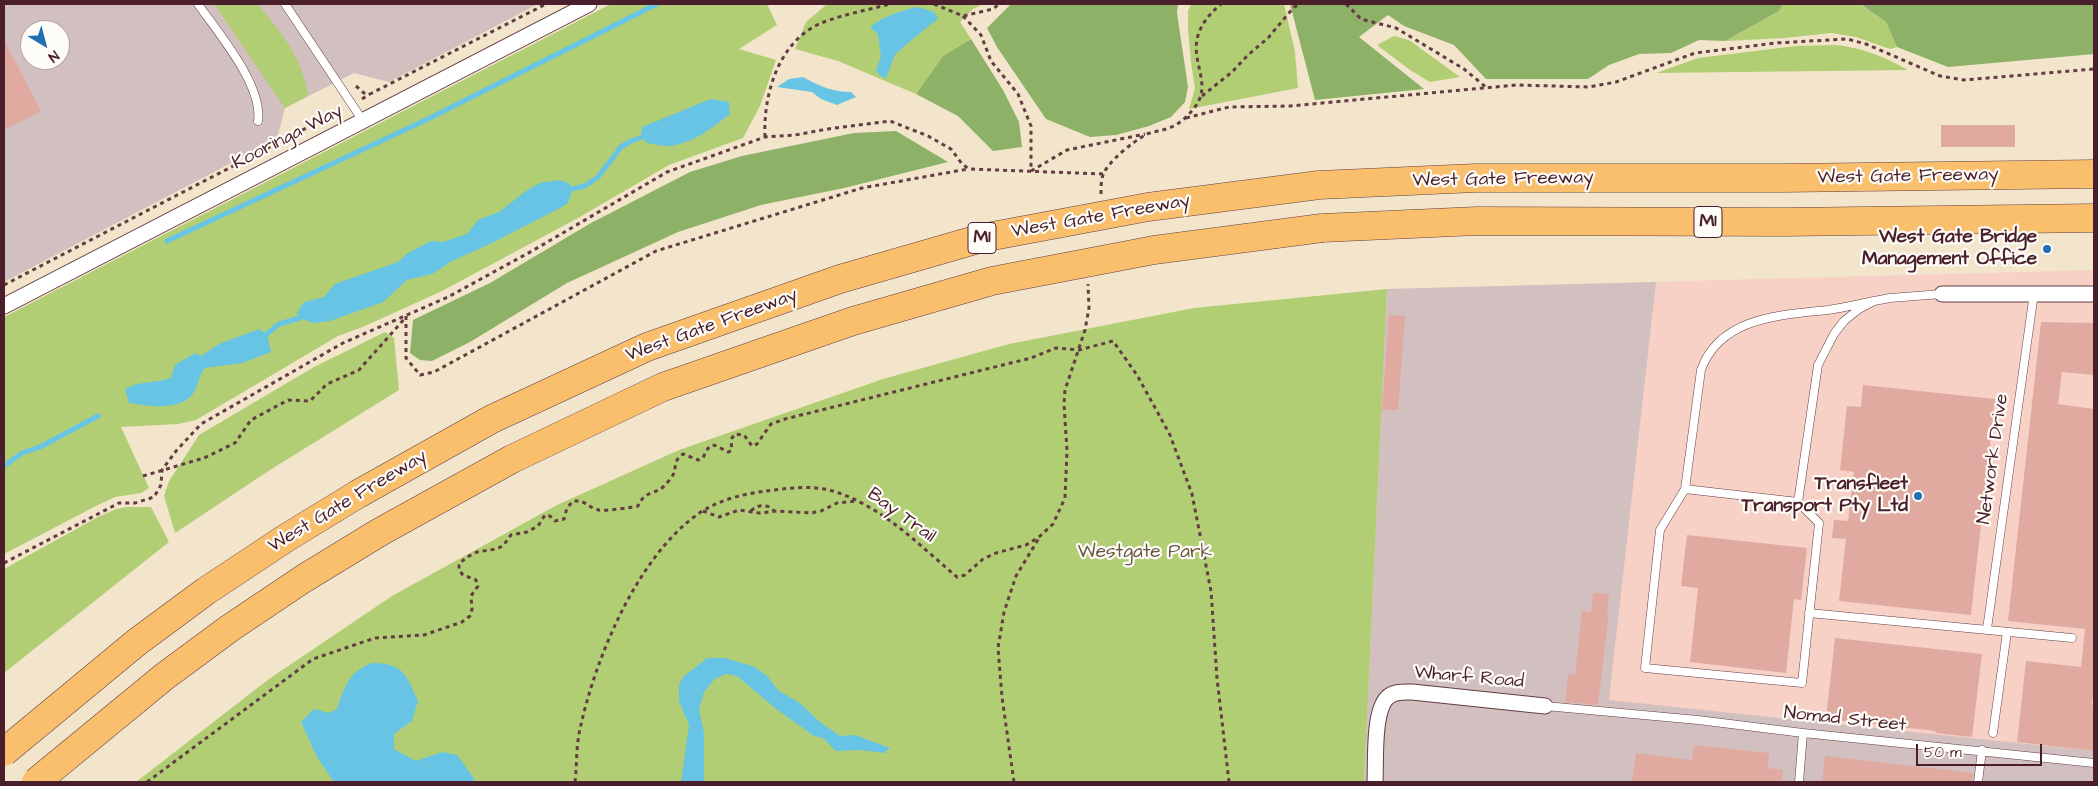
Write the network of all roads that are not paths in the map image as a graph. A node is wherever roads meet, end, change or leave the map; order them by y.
1 (198, 4) edge
2 (285, 4) edge
3 (590, 4) edge
4 (258, 120) dead end
5 (363, 121) junction
6 (2094, 174) edge
7 (2094, 218) edge
8 (2034, 293) junction
9 (1942, 294) joint
10 (2094, 294) edge
11 (1874, 301) junction
12 (4, 306) edge
13 (1685, 489) junction
14 (1798, 502) junction
15 (1809, 613) junction
16 (1987, 630) junction
17 (2007, 632) junction
18 (2072, 638) dead end
19 (1545, 706) joint
20 (1802, 733) junction
21 (1993, 733) dead end
22 (1982, 750) junction
23 (4, 752) edge
24 (2094, 763) edge
25 (36, 782) edge
26 (1375, 782) edge
27 (1799, 782) edge
28 (1978, 782) edge

1 - 4 lane
2 - 5 lane
3 - 5 street, Kooringa Way
5 - 12 street, Kooringa Way
6 - 23 highway, West Gate Freeway / M1, bridge
7 - 25 highway, M1, bridge
8 - 9 street
8 - 10 street
8 - 16 lane, Network Drive
9 - 11 lane
11 - 13 lane
11 - 14 lane
13 - 14 lane
13 - 15 lane
14 - 15 lane
15 - 16 lane
16 - 17 lane
17 - 18 lane
17 - 21 lane
19 - 20 lane, Nomad Street
19 - 26 street, Wharf Road
20 - 22 lane, Nomad Street
20 - 27 lane
22 - 24 lane, Nomad Street
22 - 28 lane

